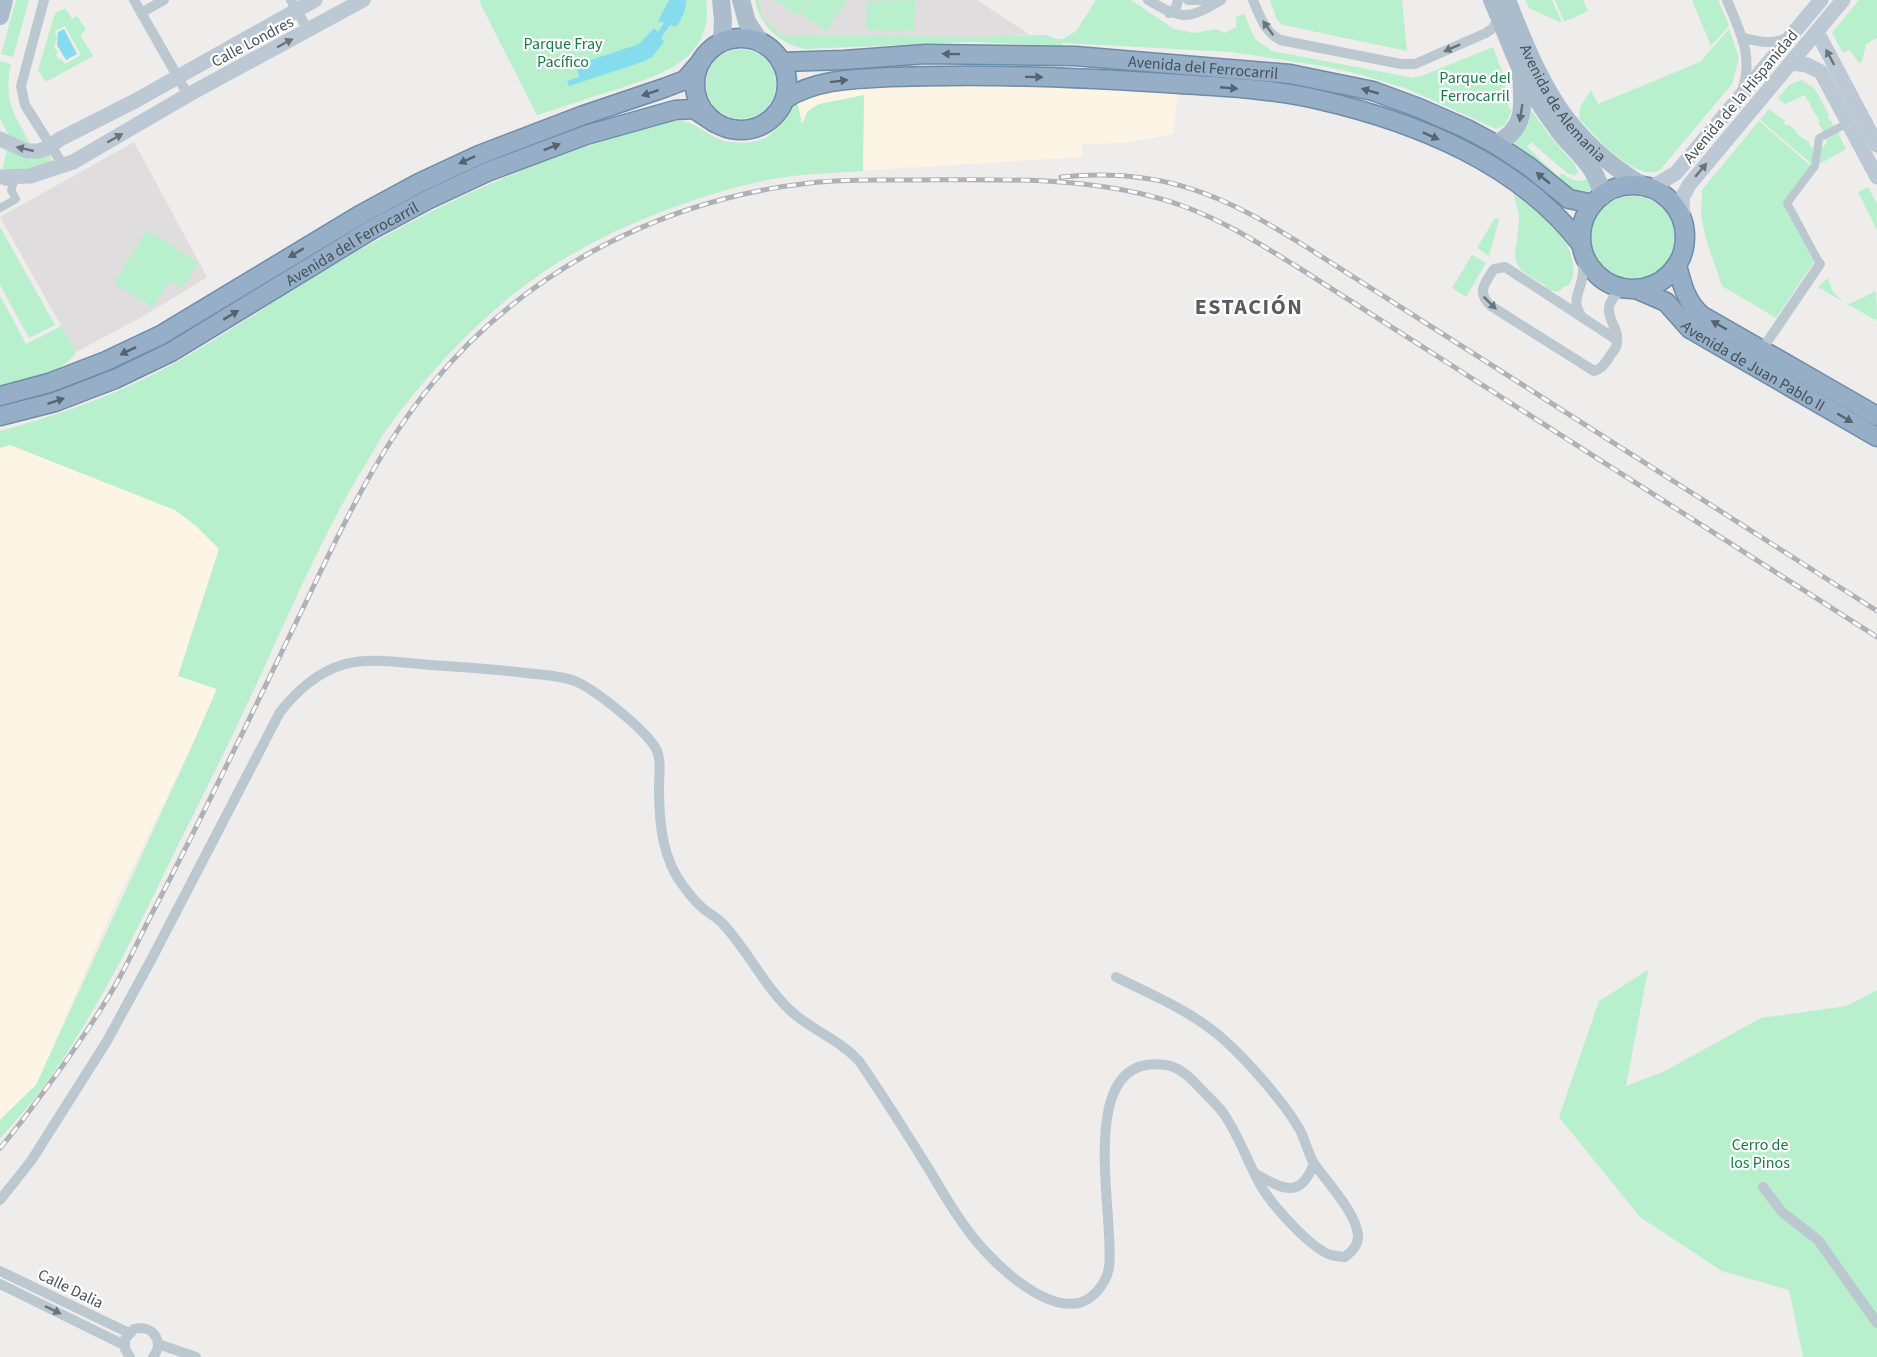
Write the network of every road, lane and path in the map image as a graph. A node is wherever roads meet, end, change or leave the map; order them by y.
1 (4, 0) edge
2 (44, 0) edge
3 (134, 0) edge
4 (164, 0) edge
5 (315, 0) edge
6 (363, 0) edge
7 (721, 0) edge
8 (741, 0) edge
9 (1148, 0) edge
10 (1178, 0) edge
11 (1188, 0) edge
12 (1211, 0) edge
13 (1221, 0) edge
14 (1253, 0) edge
15 (1492, 0) edge
16 (1506, 0) edge
17 (1727, 0) edge
18 (1821, 0) edge
19 (1843, 0) edge
20 (294, 5) edge
21 (141, 13) junction
22 (1169, 13) junction
23 (0, 16) edge
24 (1500, 18) junction
25 (308, 30) junction
26 (1817, 32) junction
27 (1792, 35) junction
28 (1743, 38) junction
29 (722, 42) junction
30 (762, 43) junction
31 (781, 62) junction
32 (1792, 63) junction
33 (699, 64) junction
34 (1521, 71) junction
35 (178, 76) junction
36 (1837, 87) junction
37 (188, 95) junction
38 (1740, 97) junction
39 (785, 99) junction
40 (135, 100) junction
41 (145, 121) junction
42 (716, 123) junction
43 (1848, 123) junction
44 (0, 140) edge
45 (1495, 144) junction
46 (1877, 145) edge
47 (49, 146) junction
48 (61, 166) junction
49 (0, 177) edge
50 (1877, 177) edge
51 (0, 184) edge
52 (1647, 187) junction
53 (1598, 200) junction
54 (0, 208) edge
55 (1683, 223) junction
56 (1582, 249) junction
57 (1820, 264) joint
58 (1677, 265) junction
59 (1629, 289) junction
60 (1577, 292) junction
61 (1550, 295) junction
62 (1609, 312) junction
63 (1588, 321) junction
64 (1617, 340) junction
65 (1767, 342) dead end
66 (0, 396) edge
67 (0, 416) edge
68 (1877, 416) edge
69 (1877, 437) edge
70 (1116, 977) dead end
71 (1314, 1163) junction
72 (1255, 1174) junction
73 (1763, 1187) dead end
74 (0, 1200) edge
75 (0, 1270) edge
76 (0, 1284) edge
77 (1877, 1323) edge
78 (129, 1333) junction
79 (124, 1346) junction
80 (157, 1353) edge
81 (129, 1357) edge
82 (196, 1357) edge

1 - 23 main road
2 - 47 street
3 - 21 street
4 - 21 street
5 - 20 main road, Calle Londres
6 - 25 main road, Calle Londres
7 - 29 main road
8 - 30 main road
9 - 22 street
10 - 22 street
11 - 12 street
13 - 22 street
24 -> 14 street
15 - 24 main road, Avenida de Alemania
16 - 52 main road, Avenida de Alemania
17 - 28 street
18 - 27 main road, Avenida de la Hispanidad
19 - 26 main road, Avenida de la Hispanidad
20 - 25 street
20 - 35 main road, Calle Londres
21 - 35 street
24 - 34 main road, Avenida de Alemania
37 -> 25 main road, Calle Londres
26 - 32 main road, Avenida de la Hispanidad
36 -> 26 main road
27 - 28 street
27 - 38 main road, Avenida de la Hispanidad
28 - 38 street
29 - 30 highway
29 - 33 highway
30 - 31 highway
31 - 39 highway
45 -> 31 highway, Avenida del Ferrocarril
32 - 36 main road
55 -> 32 main road, Avenida de la Hispanidad
33 - 42 highway
33 -> 66 highway, Avenida del Ferrocarril
34 -> 45 main road
34 - 53 main road, Avenida de Alemania
35 - 37 street
35 - 40 main road, Calle Londres
36 - 43 main road
36 - 46 main road
37 - 41 main road, Calle Londres
38 - 52 main road, Avenida de la Hispanidad
39 - 42 highway
39 -> 56 highway, Avenida del Ferrocarril
40 - 41 street
40 - 47 main road, Calle Londres
48 -> 41 main road, Calle Londres
67 -> 42 highway, Avenida del Ferrocarril
43 - 50 main road
43 - 57 street
47 -> 44 main road, Calle Londres
53 -> 45 highway, Avenida del Ferrocarril
47 - 48 street
48 - 49 main road, Calle Londres
51 - 54 street
52 - 53 highway
52 - 55 highway
53 - 56 highway
55 - 58 highway
56 - 59 highway
56 - 60 street
57 - 65 street
58 - 59 highway
68 -> 58 highway, Avenida de Juan Pablo II
59 - 62 street
59 -> 69 highway, Avenida de Juan Pablo II
60 - 61 street
60 - 63 street
61 - 63 street
61 -> 64 street
62 - 63 street
62 - 64 street
63 - 64 street
70 - 71 street
71 - 72 street
71 - 72 street
72 - 74 street
73 - 77 street
75 - 78 street, Calle Dalia
76 -> 79 street, Calle Dalia
78 - 79 street
78 - 80 street
79 - 81 street
80 - 82 street

